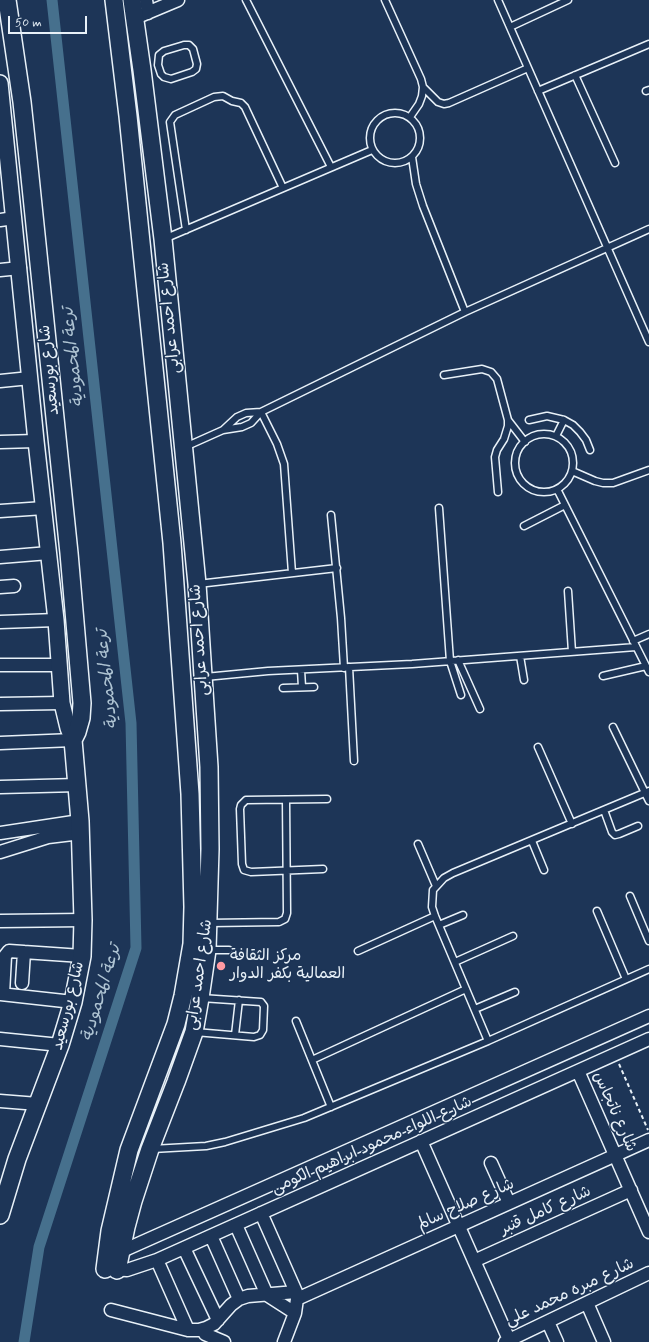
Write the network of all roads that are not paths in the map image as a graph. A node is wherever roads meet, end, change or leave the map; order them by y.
1 (7, 0) edge
2 (114, 0) edge
3 (132, 0) edge
4 (146, 0) edge
5 (178, 0) edge
6 (246, 0) edge
7 (385, 0) edge
8 (498, 0) edge
9 (568, 0) edge
10 (141, 16) junction
11 (510, 27) junction
12 (649, 44) edge
13 (150, 67) junction
14 (528, 68) junction
15 (575, 75) junction
16 (0, 83) edge
17 (423, 87) junction
18 (538, 91) junction
19 (410, 117) junction
20 (372, 150) junction
21 (412, 157) junction
22 (614, 164) dead end
23 (331, 167) junction
24 (283, 188) junction
25 (7, 219) edge
26 (649, 229) edge
27 (186, 230) junction
28 (163, 239) junction
29 (607, 248) junction
30 (20, 268) junction
31 (0, 270) edge
32 (465, 312) junction
33 (649, 342) edge
34 (444, 375) dead end
35 (30, 378) junction
36 (0, 381) edge
37 (261, 412) junction
38 (508, 420) junction
39 (529, 420) dead end
40 (564, 420) junction
41 (223, 430) junction
42 (556, 436) junction
43 (36, 441) junction
44 (0, 442) edge
45 (525, 442) junction
46 (183, 447) junction
47 (590, 450) dead end
48 (649, 470) edge
49 (572, 471) junction
50 (557, 489) junction
51 (498, 492) dead end
52 (565, 505) junction
53 (44, 508) junction
54 (439, 508) dead end
55 (0, 511) edge
56 (331, 515) dead end
57 (524, 526) dead end
58 (49, 553) junction
59 (0, 558) edge
60 (337, 568) junction
61 (292, 573) junction
62 (197, 584) junction
63 (14, 586) dead end
64 (0, 587) edge
65 (568, 591) dead end
66 (56, 620) junction
67 (0, 622) edge
68 (649, 634) edge
69 (635, 644) junction
70 (572, 652) junction
71 (520, 656) junction
72 (458, 660) junction
73 (450, 661) junction
74 (0, 665) edge
75 (59, 665) junction
76 (646, 666) junction
77 (347, 668) junction
78 (302, 670) junction
79 (649, 672) edge
80 (603, 676) dead end
81 (203, 677) junction
82 (524, 680) dead end
83 (302, 687) junction
84 (314, 687) dead end
85 (283, 688) dead end
86 (461, 695) dead end
87 (62, 703) junction
88 (0, 704) edge
89 (480, 710) dead end
90 (613, 727) dead end
91 (74, 740) junction
92 (0, 743) edge
93 (538, 746) dead end
94 (354, 761) dead end
95 (78, 785) junction
96 (0, 787) edge
97 (647, 792) edge
98 (327, 799) dead end
99 (286, 800) junction
100 (649, 801) edge
101 (604, 810) junction
102 (572, 824) junction
103 (638, 826) dead end
104 (80, 827) junction
105 (18, 831) junction
106 (2, 833) edge
107 (532, 841) junction
108 (418, 844) dead end
109 (22, 845) junction
110 (4, 851) edge
111 (323, 870) dead end
112 (544, 870) dead end
113 (287, 871) junction
114 (436, 886) junction
115 (630, 896) dead end
116 (597, 911) dead end
117 (463, 915) dead end
118 (435, 916) junction
119 (83, 920) junction
120 (0, 921) edge
121 (209, 923) junction
122 (439, 925) junction
123 (513, 936) dead end
124 (649, 941) edge
125 (207, 950) junction
126 (230, 950) dead end
127 (358, 951) dead end
128 (24, 952) junction
129 (82, 956) junction
130 (455, 962) junction
131 (649, 969) edge
132 (626, 979) junction
133 (22, 983) dead end
134 (466, 989) junction
135 (515, 992) dead end
136 (1, 994) edge
137 (200, 998) junction
138 (239, 1000) junction
139 (73, 1002) junction
140 (475, 1009) junction
141 (649, 1016) edge
142 (296, 1021) dead end
143 (194, 1032) junction
144 (235, 1035) junction
145 (0, 1038) edge
146 (649, 1038) edge
147 (488, 1040) junction
148 (60, 1045) junction
149 (312, 1060) junction
150 (578, 1071) junction
151 (0, 1101) edge
152 (38, 1104) junction
153 (331, 1107) junction
154 (649, 1140) edge
155 (421, 1141) junction
156 (150, 1149) junction
157 (615, 1155) junction
158 (491, 1163) dead end
159 (630, 1190) junction
160 (125, 1199) junction
161 (509, 1203) junction
162 (261, 1213) junction
163 (0, 1215) edge
164 (236, 1225) junction
165 (458, 1226) junction
166 (649, 1232) edge
167 (211, 1236) junction
168 (184, 1248) junction
169 (120, 1252) junction
170 (157, 1260) junction
171 (474, 1260) junction
172 (111, 1269) junction
173 (649, 1273) edge
174 (267, 1295) junction
175 (296, 1296) junction
176 (239, 1299) junction
177 (587, 1303) junction
178 (111, 1310) dead end
179 (296, 1313) junction
180 (218, 1320) junction
181 (548, 1322) junction
182 (188, 1330) junction
183 (205, 1335) edge
184 (508, 1341) edge
185 (224, 1342) edge
186 (284, 1342) edge
187 (557, 1342) edge
188 (604, 1342) edge

1 - 91 main road, شارع بورسعيد
2 - 160 main road, شارع احمد عرابى
3 - 10 main road, شارع احمد عرابى
4 - 10 street
5 - 10 street
6 - 23 lane
7 - 17 lane
8 - 11 lane
9 - 11 lane
10 - 13 main road, شارع احمد عرابى
11 - 14 lane
12 - 15 lane
13 - 13 lane
13 - 28 main road, شارع احمد عرابى
14 - 17 lane
14 - 18 lane
15 - 18 lane
15 - 22 lane
16 - 25 street, شارع بورسعيد
17 - 19 lane
18 - 29 lane
19 - 20 lane
19 - 21 lane
20 - 21 lane
20 - 23 lane
21 - 32 lane
23 - 24 lane
24 - 27 lane
24 - 27 lane
25 - 30 street, شارع بورسعيد
26 - 29 lane
27 - 28 lane
28 - 46 main road, شارع احمد عرابى
29 - 32 lane
29 - 33 lane
30 - 31 street
30 - 35 street, شارع بورسعيد
32 - 37 lane
34 - 38 lane
35 - 36 street
35 - 43 street, شارع بورسعيد
37 - 41 lane
37 - 41 lane
37 - 61 lane
38 - 45 lane
38 - 51 lane
39 - 40 lane
40 - 42 lane
40 - 47 lane
41 - 46 lane
42 - 45 lane
42 - 49 lane
43 - 44 street
43 - 53 street, شارع بورسعيد
45 - 50 lane
46 - 62 main road, شارع احمد عرابى
48 - 49 lane
49 - 50 lane
50 - 52 lane
52 - 57 lane
52 - 69 lane
53 - 55 street
53 - 58 street, شارع بورسعيد
54 - 73 lane
56 - 60 lane
58 - 59 street
58 - 66 street, شارع بورسعيد
60 - 61 lane
60 - 77 lane
61 - 62 lane
62 - 81 main road, شارع احمد عرابى
63 - 64 street
65 - 70 lane
66 - 67 street
66 - 75 street, شارع بورسعيد
68 - 69 lane
69 - 70 lane
69 - 76 lane
70 - 71 lane
71 - 72 lane
71 - 82 lane
72 - 73 lane
72 - 89 lane
73 - 77 lane
73 - 86 lane
74 - 75 street
75 - 87 street, شارع بورسعيد
76 - 79 lane
76 - 80 lane
77 - 78 lane
77 - 94 lane
78 - 81 lane
78 - 83 lane
81 - 121 main road, شارع احمد عرابى
83 - 84 lane
83 - 85 lane
87 - 88 street
87 - 91 street, شارع بورسعيد
90 - 97 lane
91 - 92 street
91 - 95 main road, شارع بورسعيد
93 - 102 lane
95 - 96 street
95 - 104 main road, شارع بورسعيد
97 - 100 lane
97 - 101 lane
98 - 99 lane
99 - 113 lane
99 - 113 lane
101 - 102 lane
101 - 103 lane
102 - 107 lane
104 - 105 street
104 - 109 street
104 - 119 main road, شارع بورسعيد
105 - 106 street
105 - 109 street
106 - 110 street
107 - 112 lane
107 - 114 lane
108 - 114 lane
109 - 110 street
111 - 113 lane
113 - 121 lane
114 - 118 lane
115 - 124 lane
116 - 132 lane
117 - 122 lane
118 - 122 lane
118 - 127 lane
119 - 120 street
119 - 129 main road, شارع بورسعيد
121 - 125 main road, شارع احمد عرابى
122 - 130 lane
123 - 130 lane
125 - 126 lane
125 - 137 main road, شارع احمد عرابى
128 - 129 street
128 - 133 street
128 - 136 street
129 - 139 main road, شارع بورسعيد
130 - 134 lane
131 - 132 lane
132 - 147 lane
134 - 140 lane
134 - 149 lane
135 - 140 lane
136 - 139 street
137 - 138 lane
137 - 143 main road, شارع احمد عرابى
138 - 144 lane
138 - 144 lane
139 - 148 main road, شارع بورسعيد
140 - 147 lane
141 - 169 street
142 - 149 lane
143 - 144 lane
143 - 156 main road, شارع احمد عرابى
145 - 148 street
146 - 150 street, شارع اللواء محمود ابراهيم الكومى
147 - 153 lane
148 - 152 main road, شارع بورسعيد
149 - 153 lane
150 - 155 street, شارع اللواء محمود ابراهيم الكومى
150 - 157 street, شارع ناتجاس
151 - 152 street
152 - 163 main road, شارع بورسعيد
153 - 156 lane
154 - 157 street, شارع صلاح سالم
155 - 162 street, شارع اللواء محمود ابراهيم الكومى
155 - 165 street
156 - 160 main road, شارع احمد عرابى
157 - 159 street, شارع ناتجاس
157 - 161 street, شارع صلاح سالم
158 - 161 street
159 - 166 street, شارع ناتجاس
159 - 171 street, شارع كامل قنبر
160 - 169 main road, شارع احمد عرابى
160 - 172 main road, شارع احمد عرابى
161 - 165 street, شارع صلاح سالم
162 - 164 street, شارع اللواء محمود ابراهيم الكومى
162 - 175 street
164 - 167 street, شارع اللواء محمود ابراهيم الكومى
164 - 174 street
165 - 171 street
165 - 175 street, شارع صلاح سالم
167 - 168 street, شارع اللواء محمود ابراهيم الكومى
167 - 176 street
168 - 170 street, شارع اللواء محمود ابراهيم الكومى
168 - 180 street
169 - 172 main road, شارع احمد عرابى
170 - 172 street, شارع اللواء محمود ابراهيم الكومى
170 - 182 street
171 - 184 street
173 - 177 street, شارع مبره محمد على
174 - 175 street, شارع صلاح سالم
174 - 176 street, شارع صلاح سالم
174 - 179 street
175 - 179 street
176 - 180 street
177 - 181 street, شارع مبره محمد على
177 - 188 street
178 - 182 street
179 - 186 street
180 - 183 street
181 - 184 street, شارع مبره محمد على
181 - 187 street
182 - 183 street
183 - 185 street

